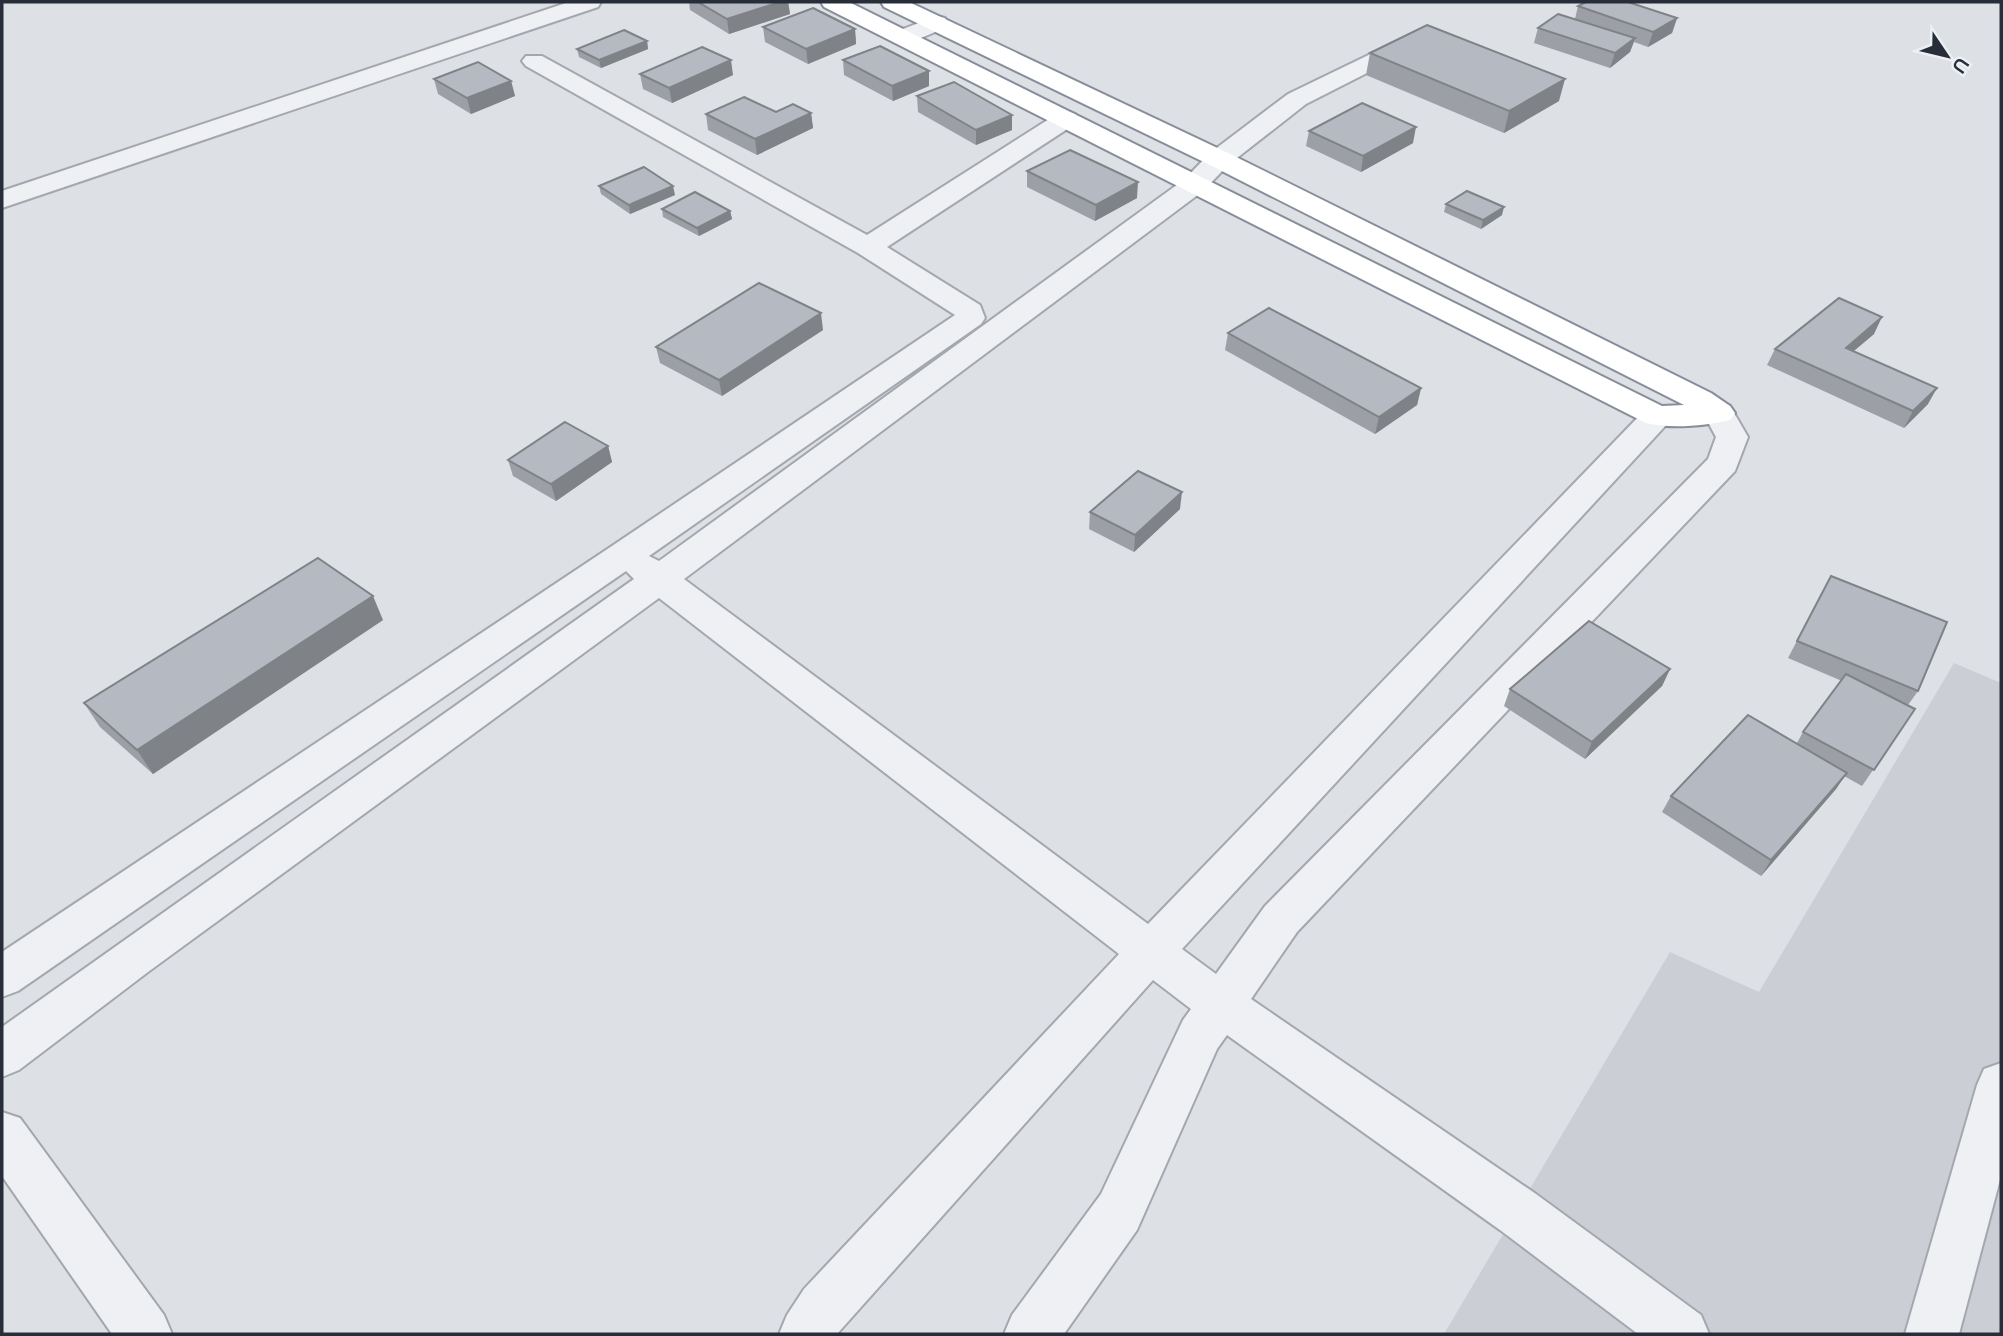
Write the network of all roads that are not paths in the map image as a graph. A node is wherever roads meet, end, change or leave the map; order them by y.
1 (590, 2) edge
2 (832, 2) edge
3 (892, 2) edge
4 (937, 23) junction
5 (903, 37) junction
6 (1438, 40) edge
7 (534, 61) dead end
8 (1066, 119) junction
9 (1206, 172) junction
10 (2, 200) edge
11 (868, 247) junction
12 (1719, 413) junction
13 (1657, 416) junction
14 (625, 555) junction
15 (660, 578) junction
16 (1150, 952) junction
17 (2, 977) edge
18 (1220, 1004) junction
19 (2, 1055) edge
20 (2001, 1085) edge
21 (2, 1135) edge
22 (130, 1328) edge
23 (806, 1334) edge
24 (1031, 1334) edge
25 (1682, 1334) edge
26 (1932, 1334) edge

1 - 10 street
2 - 5 highway
3 - 4 highway
4 - 5 street
4 - 9 highway
5 - 8 highway
6 - 9 street
7 - 11 street
8 - 9 highway
8 - 11 street
9 - 12 highway
9 - 13 highway
9 - 15 street
11 - 14 street
12 - 13 highway
12 - 18 street
13 - 16 street
14 - 15 street
14 - 17 street
15 - 16 street
15 - 19 street
16 - 18 street
16 - 23 street
18 - 24 street
18 - 25 street
20 - 26 street
21 - 22 street

